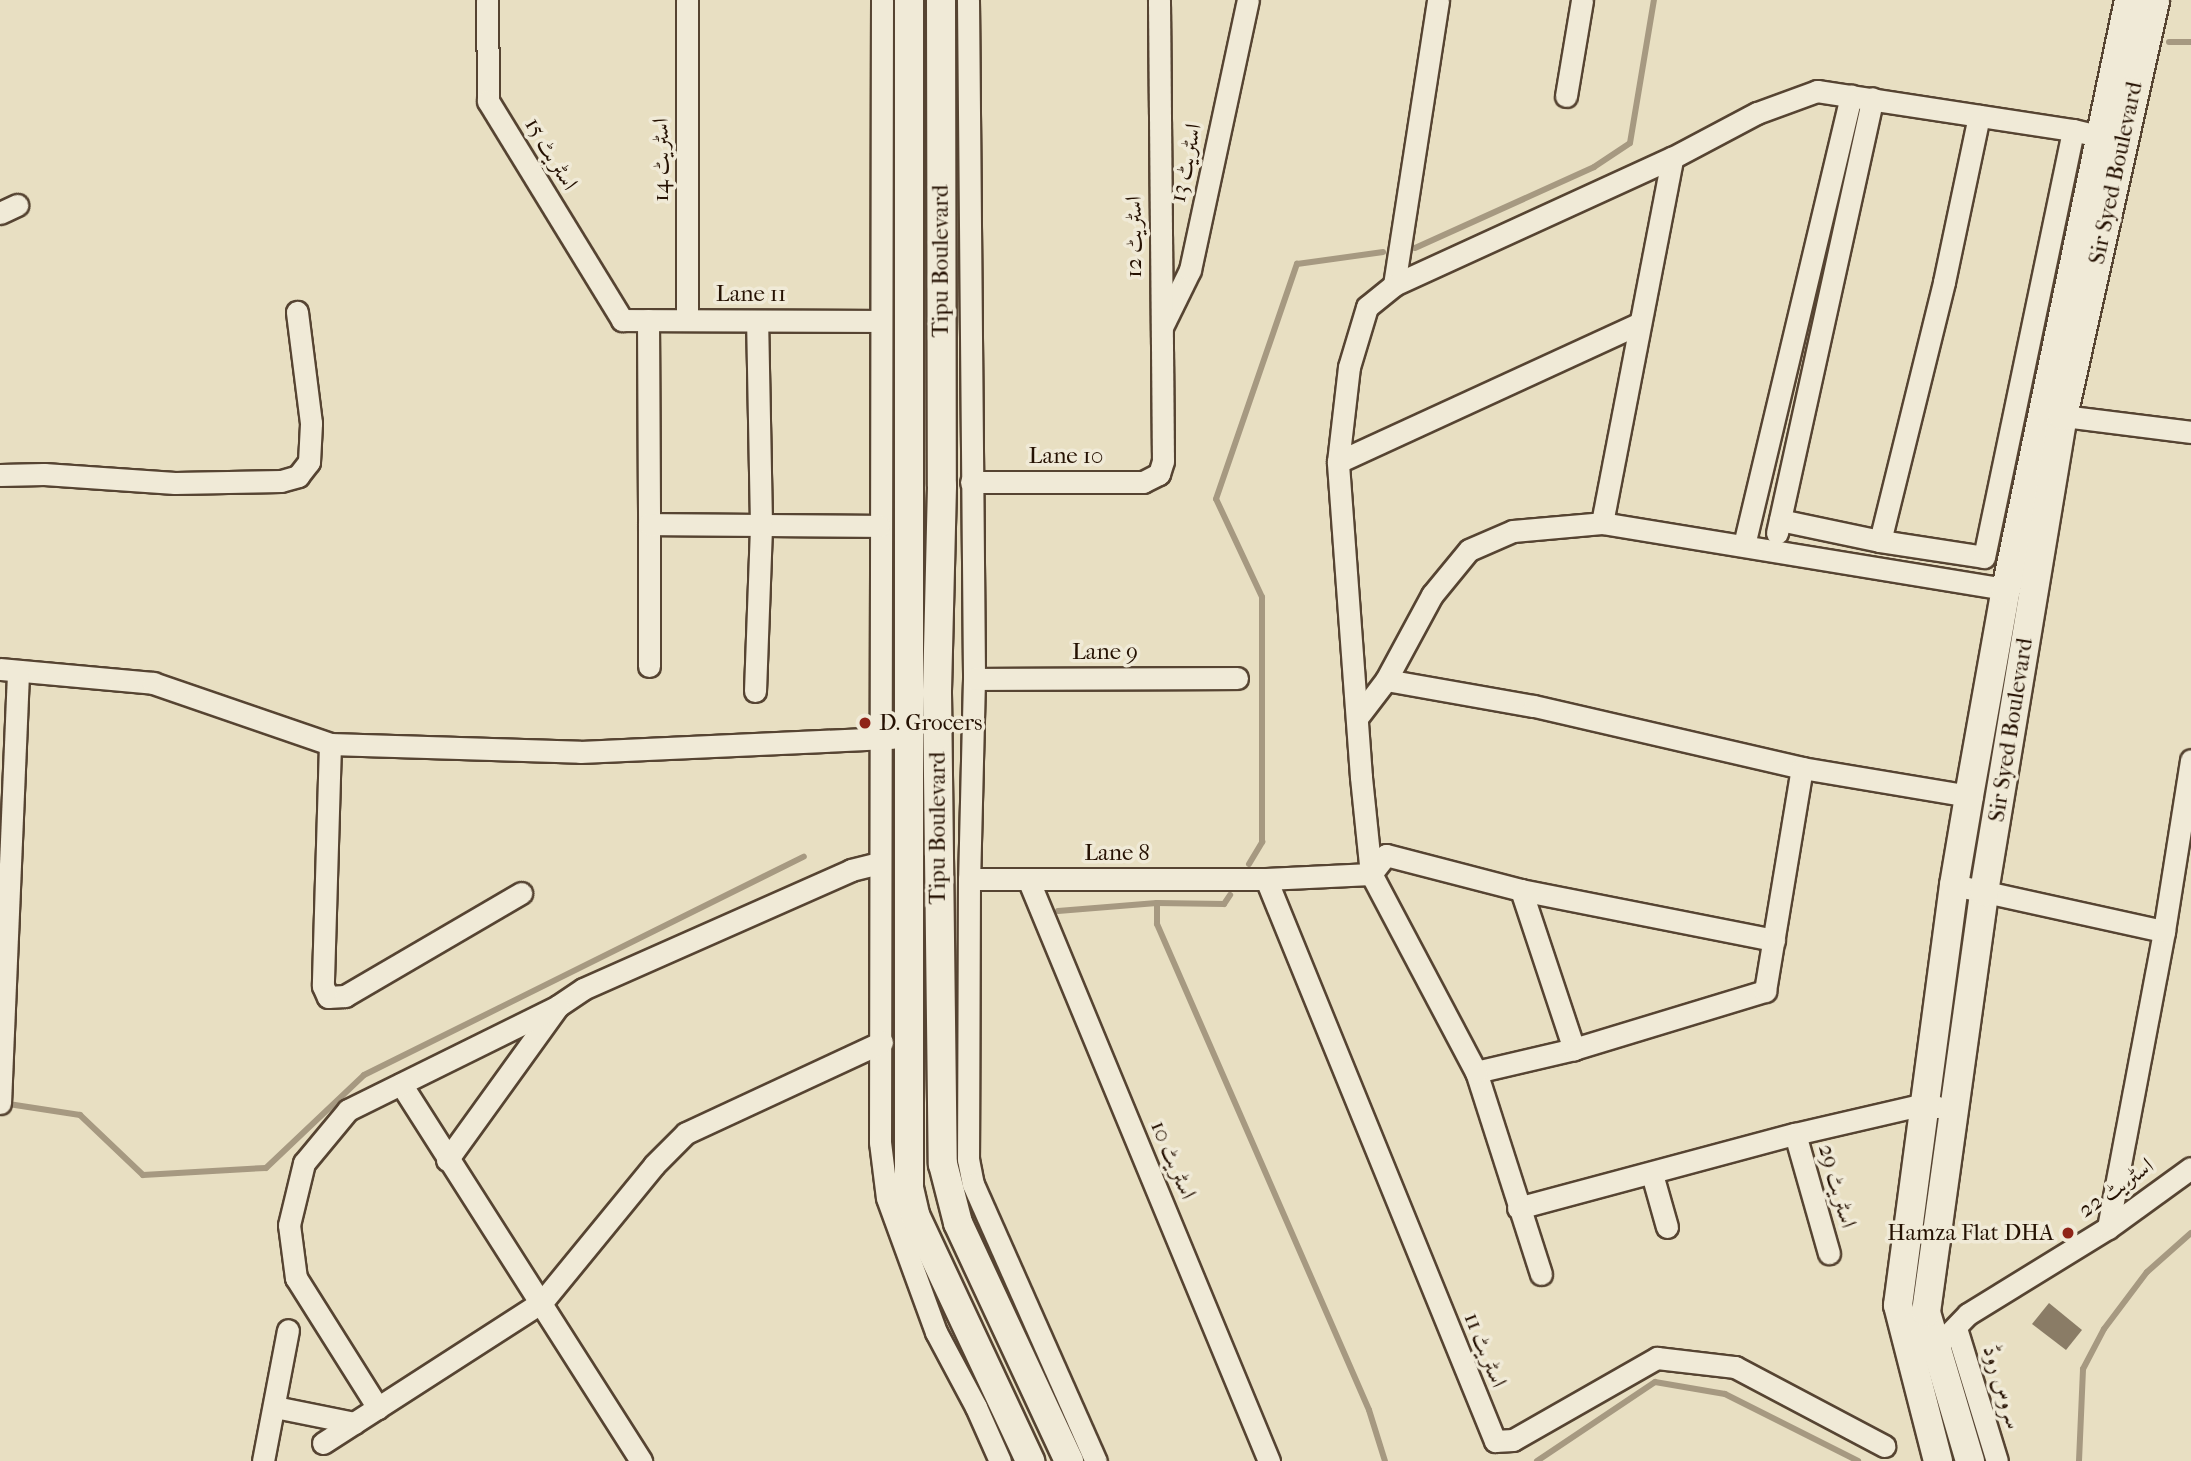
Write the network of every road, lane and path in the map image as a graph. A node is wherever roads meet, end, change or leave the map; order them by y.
1 (487, 0) edge
2 (687, 0) edge
3 (882, 0) edge
4 (909, 0) edge
5 (941, 0) edge
6 (968, 0) edge
7 (1158, 0) edge
8 (1248, 0) edge
9 (1438, 0) edge
10 (1582, 0) edge
11 (2142, 2) edge
12 (1566, 96) dead end
13 (1851, 96) junction
14 (1873, 98) junction
15 (1979, 116) junction
16 (2073, 130) junction
17 (2112, 139) junction
18 (1672, 158) junction
19 (910, 266) junction
20 (941, 269) junction
21 (1394, 285) junction
22 (297, 312) dead end
23 (622, 320) joint
24 (648, 320) junction
25 (687, 320) junction
26 (757, 321) junction
27 (879, 321) junction
28 (1638, 324) junction
29 (1161, 331) junction
30 (2063, 416) junction
31 (2191, 432) edge
32 (1338, 462) junction
33 (1159, 474) joint
34 (0, 475) edge
35 (971, 482) junction
36 (1780, 520) junction
37 (2033, 521) junction
38 (1602, 523) junction
39 (649, 524) junction
40 (761, 524) junction
41 (879, 526) junction
42 (1880, 541) junction
43 (1744, 545) junction
44 (1774, 548) junction
45 (2006, 589) junction
46 (649, 666) dead end
47 (9, 670) edge
48 (1237, 678) dead end
49 (974, 680) junction
50 (1386, 680) junction
51 (755, 691) dead end
52 (1357, 718) junction
53 (893, 737) junction
54 (330, 744) junction
55 (2191, 760) edge
56 (1802, 768) junction
57 (1969, 796) junction
58 (880, 863) junction
59 (1371, 874) junction
60 (969, 879) junction
61 (1028, 879) junction
62 (1266, 879) junction
63 (1954, 886) junction
64 (1521, 890) junction
65 (1984, 892) junction
66 (521, 893) dead end
67 (2164, 931) junction
68 (1774, 940) junction
69 (558, 1006) junction
70 (882, 1042) junction
71 (1574, 1049) junction
72 (1476, 1072) junction
73 (909, 1074) junction
74 (955, 1077) junction
75 (401, 1084) junction
76 (0, 1103) edge
77 (1925, 1104) junction
78 (1954, 1111) junction
79 (1795, 1134) junction
80 (447, 1160) junction
81 (2191, 1168) edge
82 (1652, 1174) junction
83 (1518, 1208) junction
84 (1667, 1227) dead end
85 (2108, 1228) junction
86 (1829, 1253) dead end
87 (1541, 1274) dead end
88 (542, 1302) junction
89 (1956, 1328) junction
90 (288, 1330) dead end
91 (1935, 1348) junction
92 (275, 1407) junction
93 (378, 1408) junction
94 (354, 1423) junction
95 (323, 1443) dead end
96 (1884, 1446) dead end
97 (263, 1461) edge
98 (641, 1461) edge
99 (1000, 1461) edge
100 (1030, 1461) edge
101 (1069, 1461) edge
102 (1096, 1461) edge
103 (1269, 1461) edge
104 (1938, 1461) edge
105 (1970, 1461) edge
106 (1997, 1461) edge

1 - 23 street, اسٹریٹ 15
2 - 25 street, اسٹریٹ 14
3 - 27 street
4 - 19 street, Tipu Boulevard
5 - 20 street, Tipu Boulevard
6 - 35 street
7 - 29 street, اسٹریٹ 12
8 - 29 street, اسٹریٹ 13
9 - 21 street
10 - 12 street
11 - 17 street, Sir Syed Boulevard
13 - 14 street
13 - 18 street
13 - 43 street
14 - 15 street
14 - 36 street
15 - 16 street
15 - 42 street
16 - 17 street
16 - 42 street
17 - 30 street, Sir Syed Boulevard
17 - 37 street, Sir Syed Boulevard
18 - 21 street
18 - 28 street
19 - 20 street
19 - 53 street, Tipu Boulevard
20 - 74 street, Tipu Boulevard
21 - 32 street
22 - 34 street
23 - 24 street, Lane 11
24 - 25 street, Lane 11
24 - 39 street
25 - 26 street, Lane 11
26 - 27 street, Lane 11
26 - 40 street
27 - 41 street
28 - 32 street
28 - 38 street
29 - 33 street, اسٹریٹ 12
30 - 31 street
30 - 37 street, Sir Syed Boulevard
32 - 52 street
33 - 35 street, Lane 10
35 - 49 street
36 - 42 street
36 - 44 street
37 - 45 street, Sir Syed Boulevard
37 - 65 street, Sir Syed Boulevard
38 - 43 street
38 - 50 street
39 - 40 street
39 - 46 street
40 - 41 street
40 - 51 street
41 - 53 street
43 - 44 street
44 - 45 street
45 - 57 street, Sir Syed Boulevard
47 - 54 street
47 - 76 street
48 - 49 street, Lane 9
49 - 60 street
50 - 52 street
50 - 56 street
52 - 59 street
53 - 54 street
53 - 58 street
53 - 73 street, Tipu Boulevard
54 - 66 street
55 - 67 street
56 - 57 street
56 - 68 street
57 - 63 street, Sir Syed Boulevard
58 - 69 street
58 - 70 street
59 - 62 street, Lane 8
59 - 64 street
59 - 72 street
60 - 61 street, Lane 8
60 - 74 street
61 - 62 street, Lane 8
61 - 103 street, اسٹریٹ 10
62 - 96 street, اسٹریٹ 11
63 - 65 street
63 - 77 street, Sir Syed Boulevard
64 - 68 street
64 - 71 street
65 - 67 street
65 - 78 street, Sir Syed Boulevard
67 - 85 street
68 - 71 street
69 - 75 street
69 - 80 street
70 - 88 street
70 - 99 street
71 - 72 street
72 - 83 street
73 - 74 street
73 - 100 street, Tipu Boulevard
74 - 101 street, Tipu Boulevard
74 - 102 street
75 - 80 street
75 - 93 street
77 - 78 street
77 - 79 street
77 - 104 street, Sir Syed Boulevard
78 - 91 street, Sir Syed Boulevard
79 - 82 street
79 - 86 street, اسٹریٹ 29
80 - 88 street
81 - 85 street, اسٹریٹ 22
82 - 83 street
82 - 84 street
83 - 87 street
85 - 89 street, اسٹریٹ 22
88 - 93 street
88 - 98 street
89 - 91 street, اسٹریٹ 22
89 - 106 street, سروس روڈ
90 - 92 street
91 - 105 street, Sir Syed Boulevard
92 - 94 street
92 - 97 street
93 - 94 street
94 - 95 street

